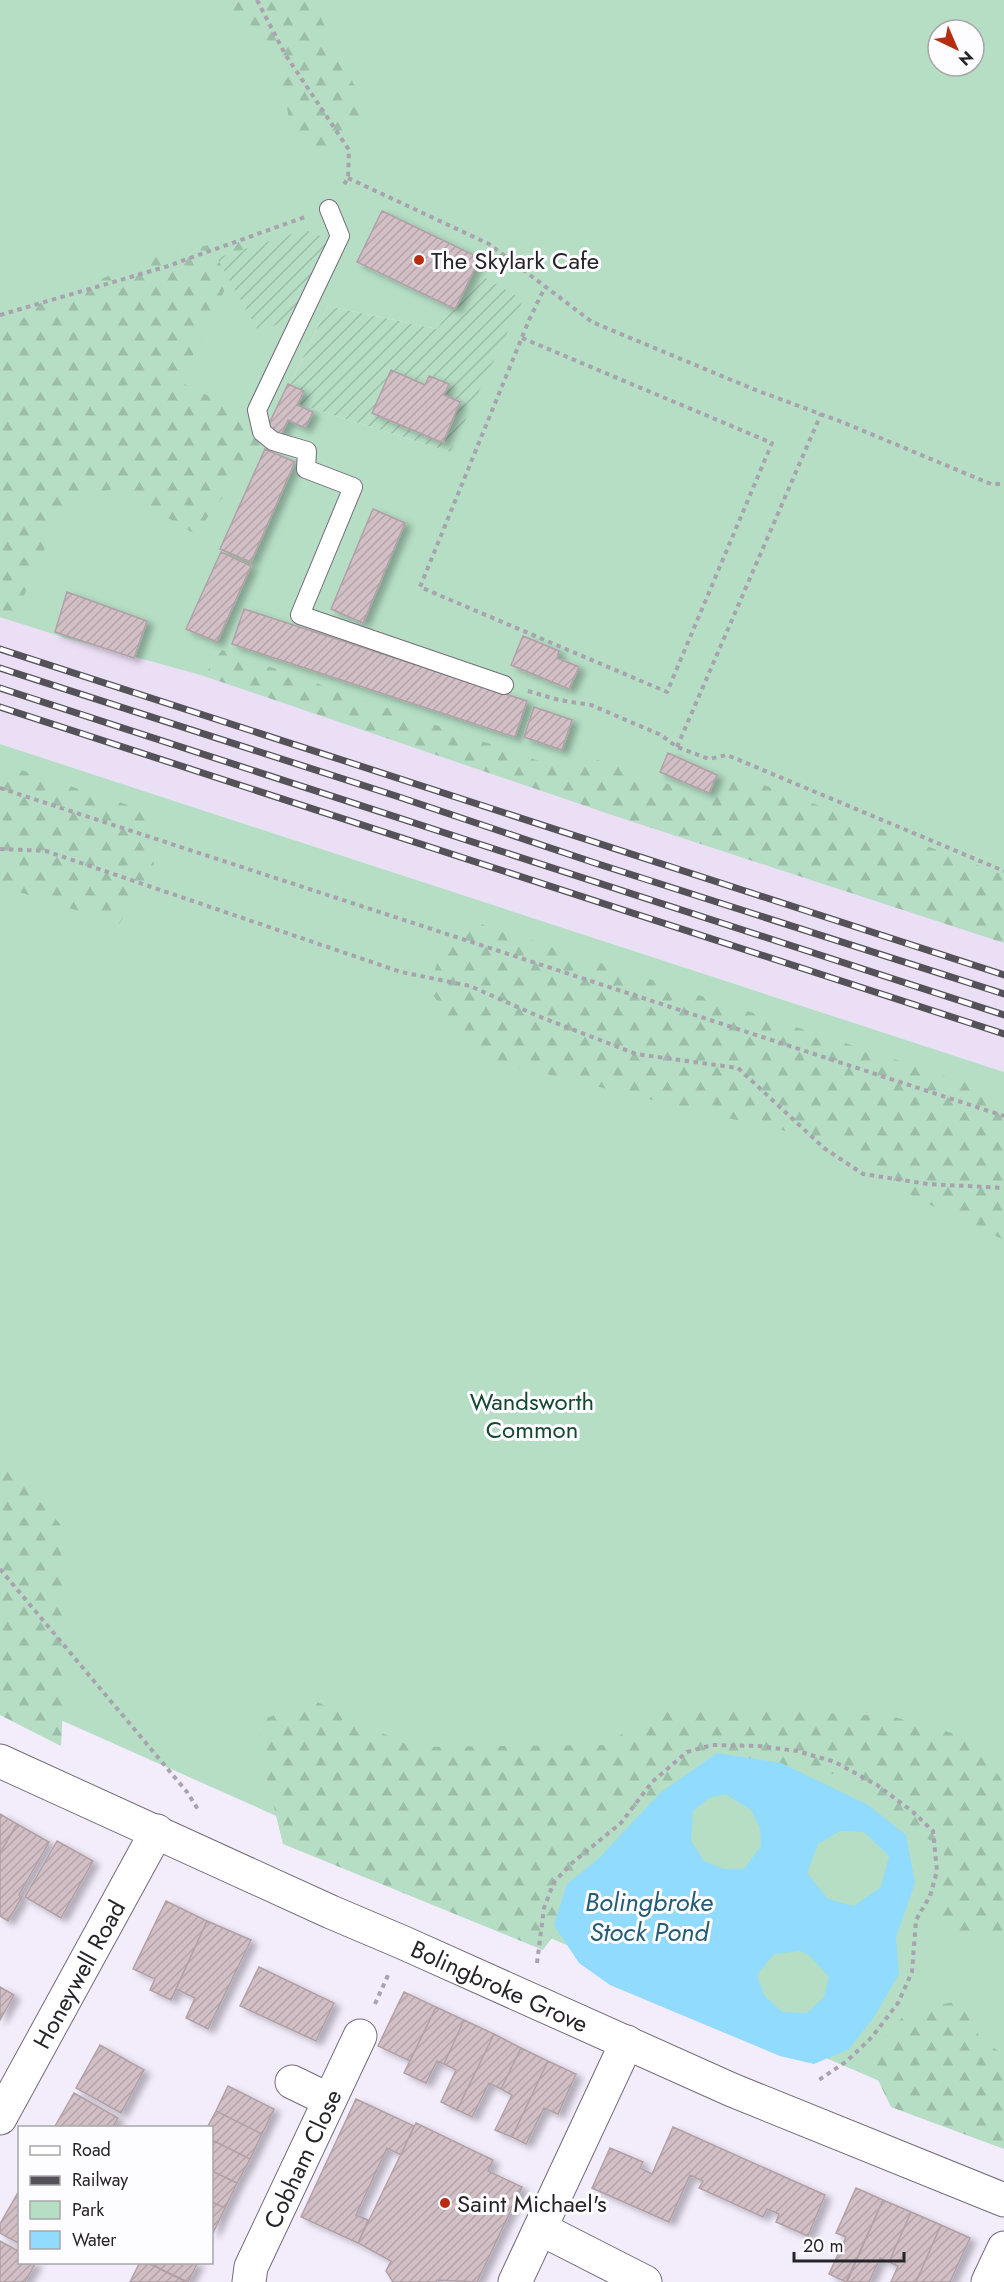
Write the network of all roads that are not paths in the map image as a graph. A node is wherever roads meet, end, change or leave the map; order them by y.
1 (329, 209) road end
2 (504, 685) road end
3 (0, 1761) edge
4 (157, 1831) junction
5 (360, 2036) road end
6 (627, 2042) junction
7 (292, 2082) dead end
8 (329, 2100) junction
9 (0, 2118) edge
10 (1004, 2200) edge
11 (541, 2229) junction
12 (1004, 2248) edge
13 (249, 2282) edge
14 (515, 2282) edge
15 (645, 2282) edge
16 (988, 2282) edge

1 - 2 lane
3 - 4 street, Bolingbroke Grove
4 - 6 street, Bolingbroke Grove
4 - 9 street, Honeywell Road
5 - 8 street, Cobham Close
6 - 10 street, Bolingbroke Grove
6 - 11 street
7 - 8 street
8 - 13 street, Cobham Close
11 - 14 street
11 - 15 street
12 - 16 street

